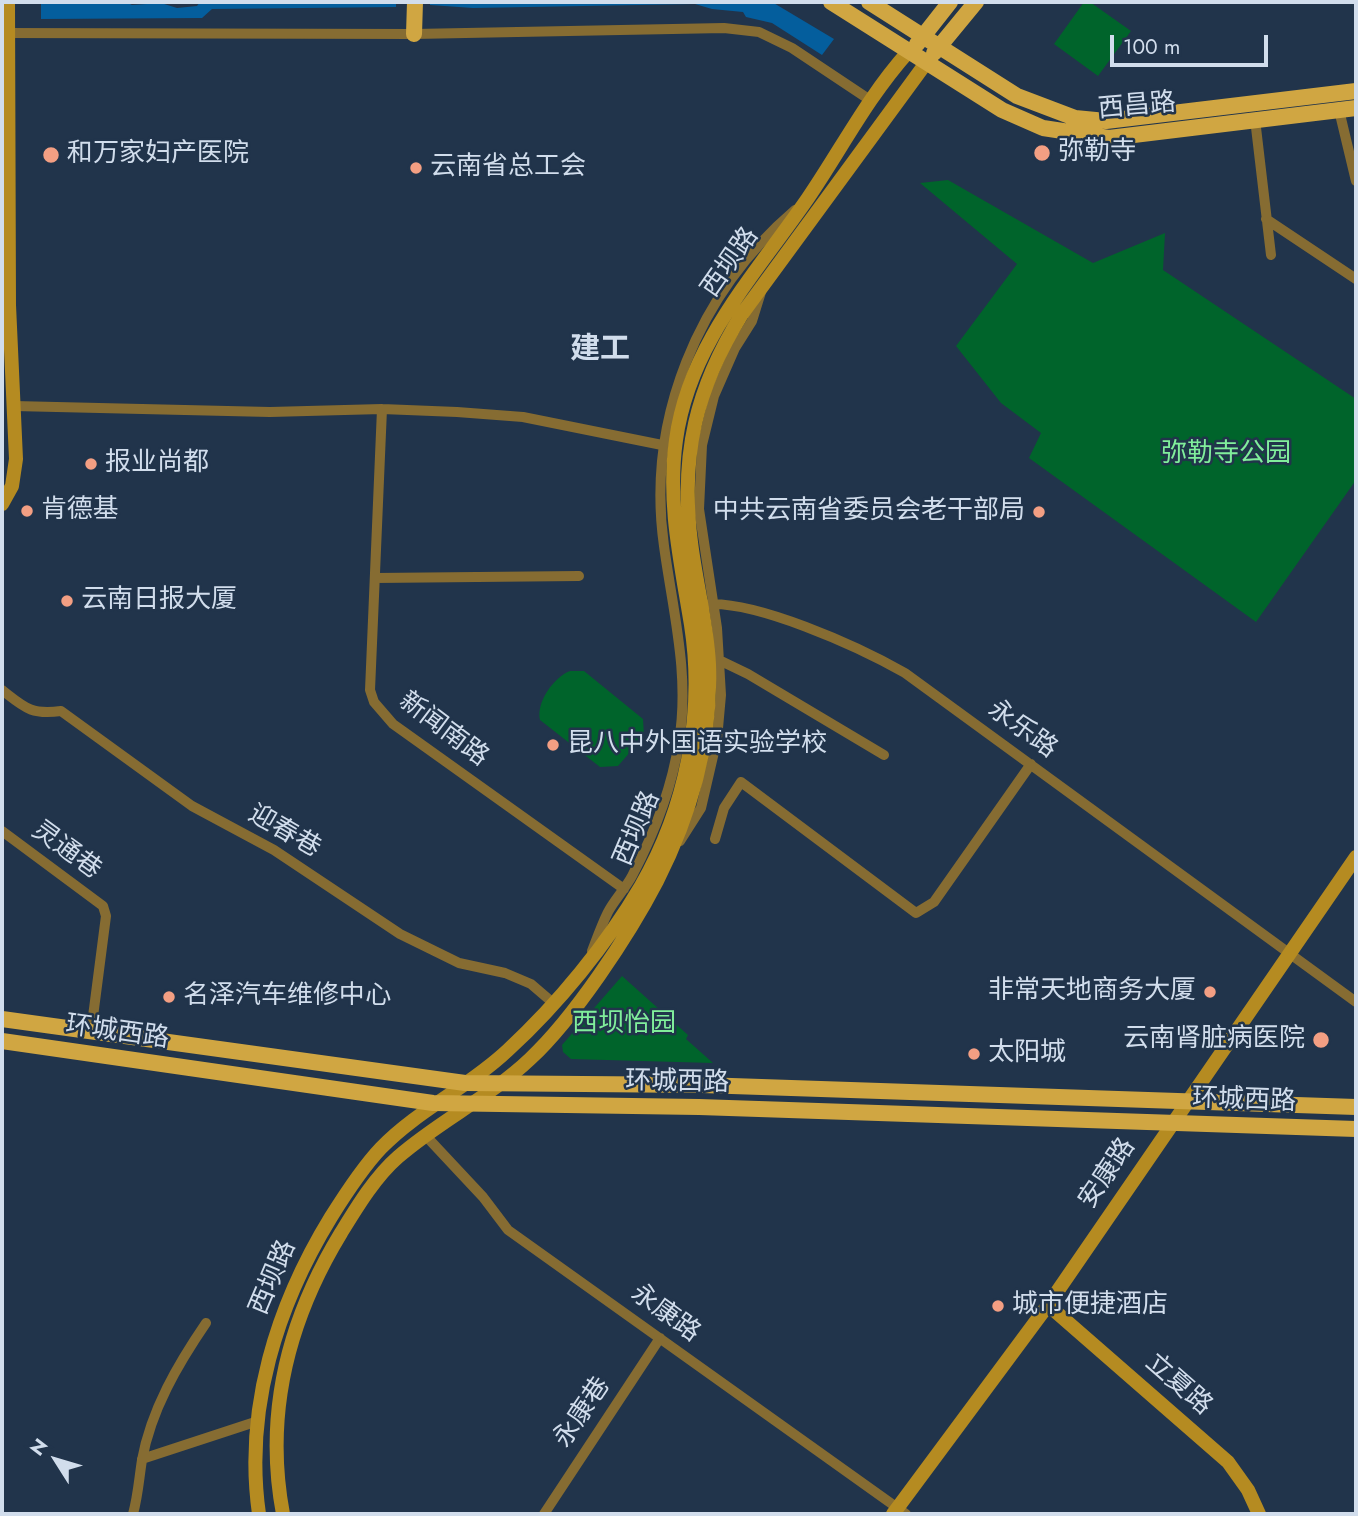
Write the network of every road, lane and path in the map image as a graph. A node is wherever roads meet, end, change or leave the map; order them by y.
1 (8, 2) edge
2 (415, 2) edge
3 (831, 2) edge
4 (869, 2) edge
5 (950, 2) edge
6 (975, 2) edge
7 (5, 33) edge
8 (414, 34) junction
9 (925, 36) junction
10 (940, 45) junction
11 (908, 52) junction
12 (926, 63) junction
13 (1356, 91) edge
14 (870, 100) junction
15 (1356, 108) edge
16 (1339, 110) junction
17 (1255, 119) junction
18 (1356, 181) edge
19 (805, 201) junction
20 (1266, 219) junction
21 (1271, 255) dead end
22 (1356, 279) edge
23 (6, 306) edge
24 (14, 406) junction
25 (382, 409) junction
26 (662, 445) junction
27 (2, 504) edge
28 (579, 576) dead end
29 (375, 578) junction
30 (707, 604) junction
31 (721, 661) junction
32 (2, 690) edge
33 (884, 755) dead end
34 (1031, 764) junction
35 (2, 831) edge
36 (715, 839) dead end
37 (1356, 857) edge
38 (665, 864) junction
39 (624, 889) junction
40 (1289, 952) junction
41 (589, 959) junction
42 (552, 1002) junction
43 (1356, 1002) edge
44 (2, 1019) edge
45 (91, 1032) junction
46 (2, 1041) edge
47 (465, 1083) junction
48 (501, 1083) junction
49 (1187, 1102) junction
50 (433, 1103) junction
51 (471, 1105) junction
52 (1356, 1107) edge
53 (1172, 1124) junction
54 (1356, 1129) edge
55 (425, 1135) junction
56 (1048, 1305) junction
57 (206, 1323) dead end
58 (660, 1338) junction
59 (258, 1421) junction
60 (142, 1459) junction
61 (899, 1512) edge
62 (133, 1514) edge
63 (259, 1514) edge
64 (284, 1514) edge
65 (544, 1514) edge
66 (1259, 1514) edge

1 - 7 main road
2 - 8 main road
3 - 11 main road, 西昌路
4 - 9 main road, 西昌路
5 - 9 main road
6 - 10 main road
7 - 8 street
7 - 23 main road
8 - 14 street
9 - 10 main road, 西昌路
9 - 11 main road
10 - 12 main road
10 - 13 main road, 西昌路
11 - 12 main road, 西昌路
11 - 14 main road, 西坝路
12 - 17 main road, 西昌路
12 - 30 main road, 西坝路
14 - 19 main road, 西坝路
15 - 16 main road, 西昌路
16 - 17 main road, 西昌路
16 - 18 street
17 - 20 street
19 - 26 street
19 - 41 main road, 西坝路
20 - 21 street
20 - 22 street
23 - 24 main road
24 - 25 street
24 - 27 main road
25 - 26 street
25 - 29 street, 新闻南路
26 - 39 street
28 - 29 street
29 - 39 street, 新闻南路
30 - 31 street
30 - 34 street, 永乐路
30 - 38 main road, 西坝路
31 - 33 street
31 - 38 street
32 - 42 street, 迎春巷
34 - 36 street
34 - 40 street, 永乐路
35 - 45 street, 灵通巷
37 - 40 main road, 安康路
38 - 48 main road, 西坝路
39 - 41 street
40 - 43 street, 永乐路
40 - 49 main road, 安康路
41 - 42 main road, 西坝路
42 - 47 main road, 西坝路
44 - 45 main road, 环城西路
45 - 47 main road, 环城西路
46 - 50 main road, 环城西路
47 - 48 main road, 环城西路
47 - 50 main road, 西坝路
48 - 49 main road, 环城西路
48 - 51 main road, 西坝路
49 - 52 main road, 环城西路
49 - 53 main road, 安康路
50 - 51 main road, 环城西路
50 - 59 main road, 西坝路
51 - 53 main road, 环城西路
51 - 55 main road, 西坝路
53 - 54 main road, 环城西路
53 - 56 main road, 安康路
55 - 58 street, 永康路
55 - 64 main road, 西坝路
56 - 61 main road, 安康路
56 - 66 main road, 立夏路
57 - 60 street
58 - 61 street, 永康路
58 - 65 street, 永康巷
59 - 60 street
59 - 63 main road, 西坝路
60 - 62 street

